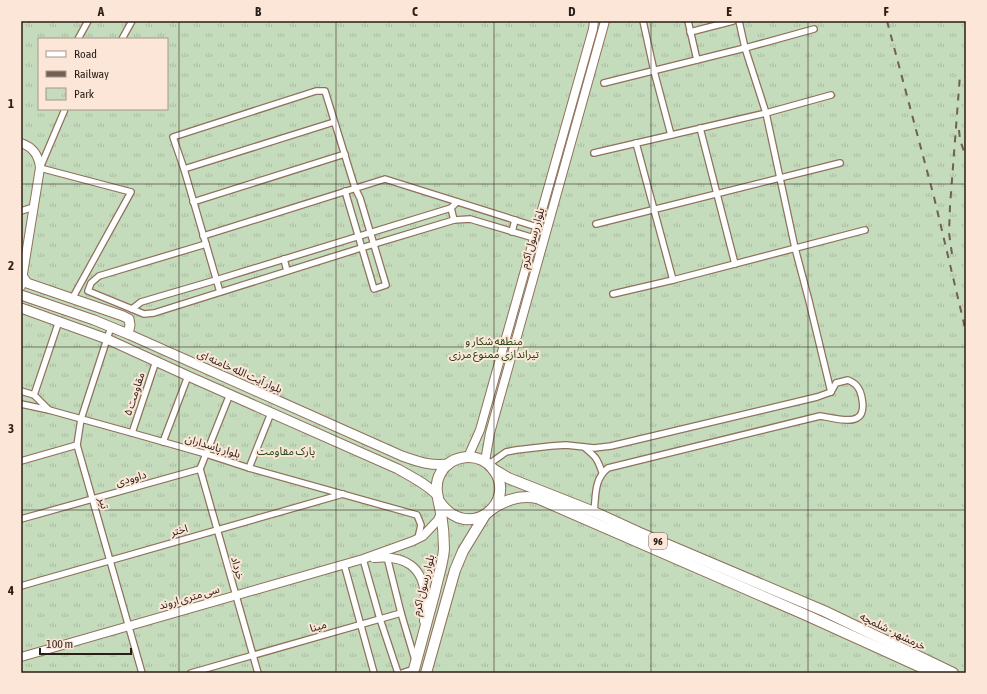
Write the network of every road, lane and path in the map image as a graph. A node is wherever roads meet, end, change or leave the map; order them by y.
1 (88, 21) edge
2 (132, 21) edge
3 (594, 21) edge
4 (605, 21) edge
5 (643, 21) edge
6 (688, 21) edge
7 (733, 21) edge
8 (739, 21) edge
9 (814, 30) dead end
10 (690, 32) junction
11 (79, 38) edge
12 (123, 38) edge
13 (745, 48) junction
14 (697, 60) junction
15 (654, 71) junction
16 (604, 83) dead end
17 (832, 95) dead end
18 (65, 110) edge
19 (766, 113) junction
20 (334, 122) junction
21 (700, 128) junction
22 (671, 135) junction
23 (21, 143) edge
24 (636, 143) junction
25 (594, 153) dead end
26 (345, 154) junction
27 (840, 162) dead end
28 (40, 168) junction
29 (184, 169) junction
30 (780, 178) junction
31 (355, 188) junction
32 (345, 191) junction
33 (717, 194) junction
34 (193, 202) junction
35 (457, 202) junction
36 (34, 207) junction
37 (451, 208) junction
38 (654, 209) junction
39 (21, 211) edge
40 (541, 214) junction
41 (551, 216) junction
42 (454, 220) junction
43 (516, 220) junction
44 (596, 224) dead end
45 (537, 227) junction
46 (865, 230) dead end
47 (370, 232) junction
48 (512, 232) junction
49 (203, 236) junction
50 (358, 236) junction
51 (534, 238) junction
52 (206, 244) junction
53 (374, 244) junction
54 (361, 248) junction
55 (795, 248) junction
56 (284, 259) junction
57 (735, 264) junction
58 (287, 271) junction
59 (23, 277) junction
60 (216, 280) junction
61 (673, 280) junction
62 (21, 286) edge
63 (220, 292) junction
64 (613, 294) dead end
65 (21, 295) edge
66 (72, 299) junction
67 (21, 308) edge
68 (132, 309) junction
69 (59, 321) junction
70 (111, 327) junction
71 (128, 334) junction
72 (107, 339) junction
73 (156, 361) junction
74 (188, 376) junction
75 (21, 391) edge
76 (831, 392) junction
77 (230, 394) junction
78 (34, 395) junction
79 (21, 404) edge
80 (49, 410) junction
81 (271, 413) junction
82 (81, 419) junction
83 (132, 433) junction
84 (163, 442) junction
85 (76, 445) junction
86 (584, 447) junction
87 (206, 454) junction
88 (468, 457) junction
89 (21, 461) edge
90 (449, 464) junction
91 (489, 465) junction
92 (249, 468) junction
93 (200, 469) junction
94 (602, 472) junction
95 (343, 494) junction
96 (92, 499) junction
97 (438, 499) junction
98 (488, 512) junction
99 (594, 512) junction
100 (441, 513) junction
101 (21, 519) edge
102 (217, 530) junction
103 (418, 538) junction
104 (387, 557) junction
105 (363, 559) junction
106 (110, 560) junction
107 (344, 564) junction
108 (21, 586) edge
109 (236, 595) junction
110 (401, 613) junction
111 (380, 619) junction
112 (360, 624) junction
113 (129, 626) junction
114 (423, 635) junction
115 (253, 655) junction
116 (21, 657) edge
117 (414, 668) edge
118 (142, 673) edge
119 (191, 673) edge
120 (258, 673) edge
121 (374, 673) edge
122 (398, 673) edge
123 (402, 673) edge
124 (426, 673) edge
125 (934, 673) edge
126 (953, 673) edge

1 - 11 street
2 - 12 street
3 - 40 main road, بلوار رسول اکرم
4 - 41 main road, بلوار رسول اکرم
5 - 15 street
6 - 10 street
7 - 10 street
8 - 13 street
9 - 13 street
10 - 14 street
13 - 14 street
13 - 19 street
14 - 15 street
15 - 16 street
15 - 22 street
17 - 19 street
18 - 28 street
19 - 21 street
19 - 30 street
20 - 26 street
20 - 29 street
20 - 29 street
21 - 22 street
21 - 33 street
22 - 24 street
23 - 28 main road
24 - 25 street
24 - 38 street
26 - 31 street
26 - 34 street
27 - 30 street
28 - 36 main road
28 - 66 street
29 - 34 street
30 - 33 street
30 - 55 street
31 - 32 street
31 - 35 street
31 - 47 street
32 - 49 street
32 - 50 street
33 - 38 street
33 - 57 street
34 - 49 street
35 - 37 street
35 - 43 street
36 - 39 street
36 - 59 main road
37 - 42 street
37 - 47 street
38 - 44 street
38 - 61 street
40 - 41 main road
40 - 45 main road, بلوار رسول اکرم
41 - 91 main road, بلوار رسول اکرم
42 - 48 street
42 - 53 street
43 - 45 street
43 - 48 street
45 - 51 main road, بلوار رسول اکرم
46 - 55 street
47 - 50 street
47 - 53 street
48 - 51 street
49 - 52 street
50 - 54 street
50 - 56 street
51 - 88 main road, بلوار رسول اکرم
52 - 60 street
52 - 68 street
53 - 54 street
53 - 54 street
54 - 58 street
55 - 57 street
55 - 76 street
56 - 58 street
56 - 60 street
57 - 61 street
58 - 63 street
59 - 62 main road
59 - 66 main road
60 - 63 street
60 - 68 street
61 - 64 street
63 - 68 street
65 - 70 main road, بلوار آیت الله خامنه ای
66 - 71 main road
67 - 69 main road
69 - 72 main road
69 - 78 street
70 - 71 main road, بلوار آیت الله خامنه ای
70 - 72 street, تیر
71 - 90 main road, بلوار آیت الله خامنه ای
72 - 73 main road
72 - 82 street, تیر
73 - 74 main road
73 - 83 street, مقاومت ۵
74 - 77 main road
74 - 84 street
75 - 78 street, بلوار پاسداران
76 - 86 street
76 - 94 street
77 - 81 main road
77 - 87 street
78 - 80 street, بلوار پاسداران
79 - 80 street, بلوار پاسداران
80 - 82 street, بلوار پاسداران
81 - 92 street
81 - 97 main road
82 - 83 street, بلوار پاسداران
82 - 85 street, تیر
83 - 84 street, بلوار پاسداران
84 - 87 street, بلوار پاسداران
85 - 89 street
85 - 96 street, تیر
86 - 91 street
86 - 94 street
87 - 92 street, بلوار پاسداران
87 - 93 street
88 - 90 highway
88 - 91 highway, 96
90 - 97 highway
91 - 98 highway, 96
91 - 99 highway, 96
92 - 95 street, بلوار پاسداران
93 - 96 street, داوودی
93 - 102 street, خرداد
94 - 99 street
95 - 102 street, اختر
95 - 103 street, بلوار پاسداران
96 - 101 street, داوودی
96 - 106 street, تیر
97 - 98 highway, 96
97 - 100 highway, بلوار رسول اکرم
98 - 124 highway, 96
98 - 125 highway, خرمشهر - شلمچه / 96
99 - 126 highway, خرمشهر - شلمچه / 96
100 - 103 main road
100 - 114 highway, بلوار رسول اکرم
102 - 106 street, اختر
102 - 109 street, خرداد
103 - 105 main road
104 - 105 main road
104 - 110 street
104 - 114 main road
105 - 107 main road, سی متری اروند
105 - 111 street
106 - 108 street, اختر
106 - 113 street, تیر
107 - 109 main road, سی متری اروند
107 - 112 street
109 - 113 main road, سی متری اروند
109 - 115 street, خرداد
110 - 111 street, مینا
110 - 117 street
111 - 112 street, مینا
111 - 122 street
112 - 115 street, مینا
112 - 121 street
113 - 116 main road, سی متری اروند
113 - 118 street, تیر
114 - 117 highway, بلوار رسول اکرم
115 - 119 street, مینا
115 - 120 street, خرداد
117 - 123 street

